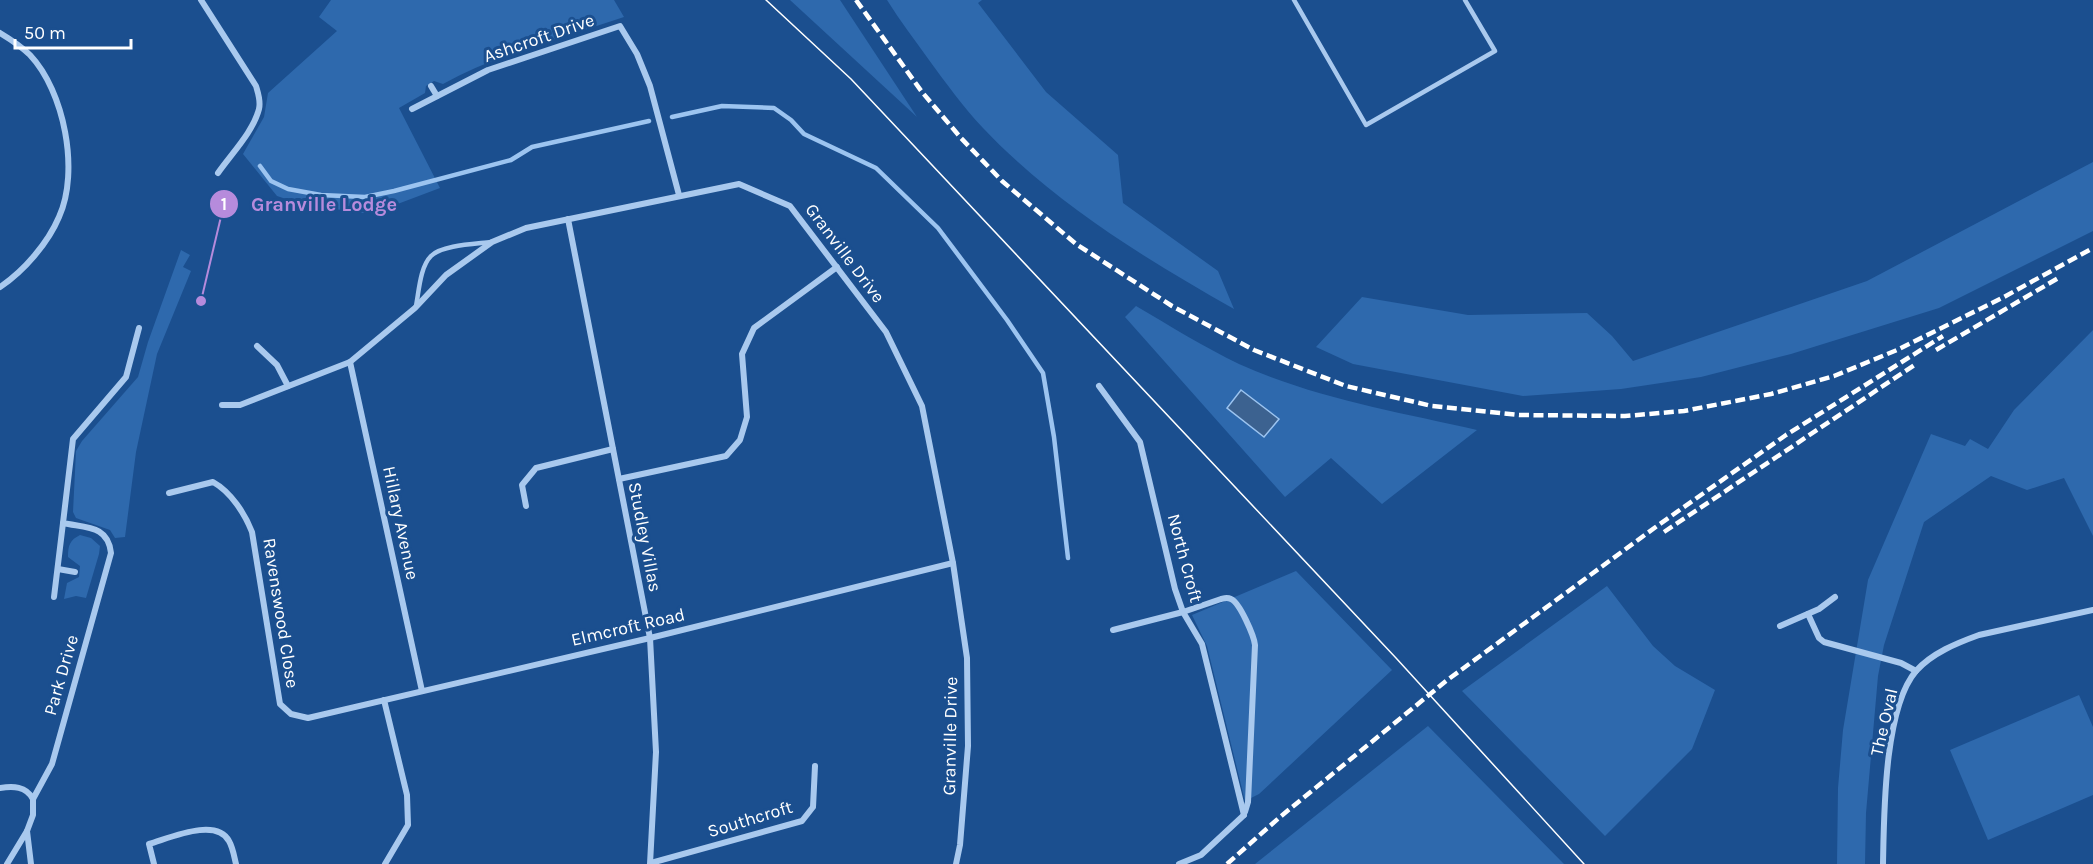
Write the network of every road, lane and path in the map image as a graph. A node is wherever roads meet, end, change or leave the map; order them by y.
1 (201, 0) edge
2 (1294, 0) edge
3 (1465, 0) edge
4 (0, 33) edge
5 (431, 86) dead end
6 (436, 96) junction
7 (412, 109) dead end
8 (219, 173) dead end
9 (679, 195) junction
10 (568, 219) junction
11 (492, 242) junction
12 (837, 267) junction
13 (0, 287) edge
14 (415, 308) junction
15 (139, 328) dead end
16 (257, 346) dead end
17 (350, 362) junction
18 (288, 386) junction
19 (1099, 386) dead end
20 (222, 405) dead end
21 (613, 449) junction
22 (619, 479) junction
23 (169, 493) dead end
24 (526, 506) dead end
25 (63, 523) junction
26 (953, 563) junction
27 (58, 569) junction
28 (75, 572) dead end
29 (54, 597) dead end
30 (1835, 597) dead end
31 (2093, 610) edge
32 (1184, 612) junction
33 (1808, 614) junction
34 (1780, 626) dead end
35 (1113, 630) dead end
36 (650, 638) junction
37 (1916, 671) junction
38 (422, 691) junction
39 (384, 700) junction
40 (308, 718) joint
41 (815, 766) dead end
42 (0, 788) edge
43 (33, 799) junction
44 (1245, 815) junction
45 (27, 831) junction
46 (651, 863) edge
47 (7, 864) edge
48 (31, 864) edge
49 (154, 864) edge
50 (236, 864) edge
51 (385, 864) edge
52 (956, 864) edge
53 (1179, 864) edge
54 (1883, 864) edge

1 - 8 street
2 - 3 lane
4 - 13 street
5 - 6 street
6 - 7 street, Ashcroft Drive
6 - 9 street, Ashcroft Drive
9 - 10 street, Granville Drive
9 - 12 street, Granville Drive
10 - 11 street, Granville Drive
10 - 21 street, Studley Villas
11 - 14 street, Granville Drive
11 - 14 lane
12 - 22 street
12 - 26 street, Granville Drive
14 - 17 street, Granville Drive
15 - 25 street
16 - 18 street
17 - 18 street, Granville Drive
17 - 38 street, Hillary Avenue
18 - 20 street, Granville Drive
19 - 32 street, North Croft
21 - 22 street, Studley Villas
21 - 24 street
22 - 36 street, Studley Villas
23 - 40 street, Ravenswood Close
25 - 27 street
25 - 43 street, Park Drive
26 - 36 street, Elmcroft Road
26 - 52 street, Granville Drive
27 - 28 street
27 - 29 street
30 - 33 street
31 - 37 street, The Oval
32 - 35 street
32 - 44 street, North Croft
32 - 44 street
33 - 34 street
33 - 37 street
36 - 38 street, Elmcroft Road
36 - 46 street, Studley Villas
37 - 54 street, The Oval
38 - 39 street, Elmcroft Road
39 - 40 street, Elmcroft Road
39 - 51 street
41 - 46 street, Southcroft
42 - 43 street
43 - 45 street, Park Drive
44 - 53 street
45 - 47 street
45 - 48 street, Park Drive
49 - 50 street

